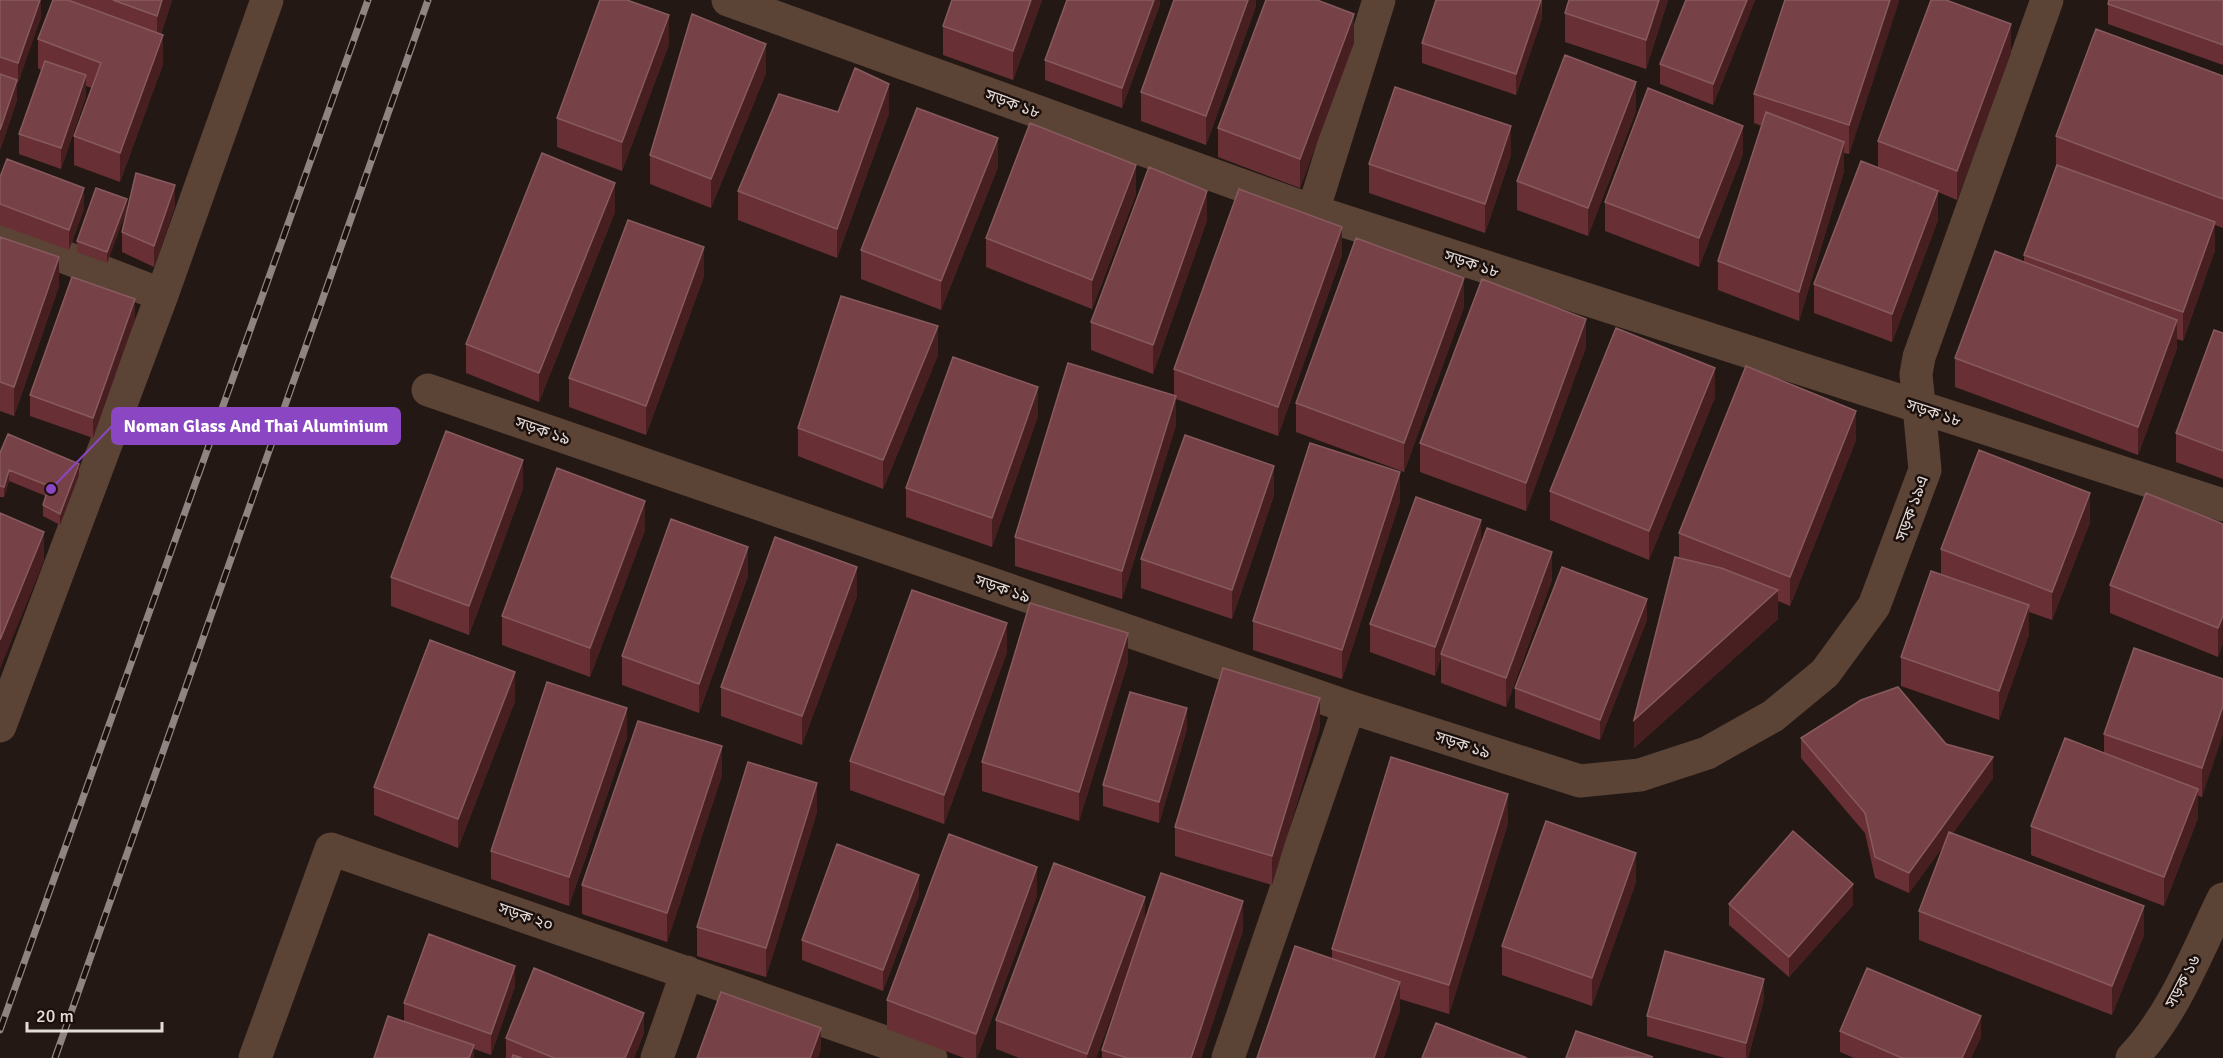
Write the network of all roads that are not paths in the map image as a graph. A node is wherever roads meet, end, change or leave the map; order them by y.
1 (267, 0) edge
2 (728, 0) edge
3 (1379, 0) edge
4 (2045, 0) edge
5 (1313, 211) junction
6 (0, 232) edge
7 (162, 295) junction
8 (428, 390) dead end
9 (1921, 408) junction
10 (2223, 505) edge
11 (1349, 707) junction
12 (0, 726) edge
13 (1580, 781) joint
14 (2223, 899) edge
15 (687, 972) junction
16 (255, 1058) edge
17 (657, 1058) edge
18 (931, 1058) edge
19 (1228, 1058) edge
20 (2132, 1058) edge

1 - 7 street
2 - 5 street, সড়ক ১৮
3 - 5 street
4 - 9 street, সড়ক ১৯এ
5 - 9 street, সড়ক ১৮
6 - 7 street
7 - 12 street
8 - 11 street, সড়ক ১৯
9 - 10 street, সড়ক ১৮
9 - 13 street, সড়ক ১৯এ
11 - 13 street, সড়ক ১৯
11 - 19 street
14 - 20 street, সড়ক ১৬
15 - 16 street, সড়ক ২০
15 - 17 street
15 - 18 street, সড়ক ২০

